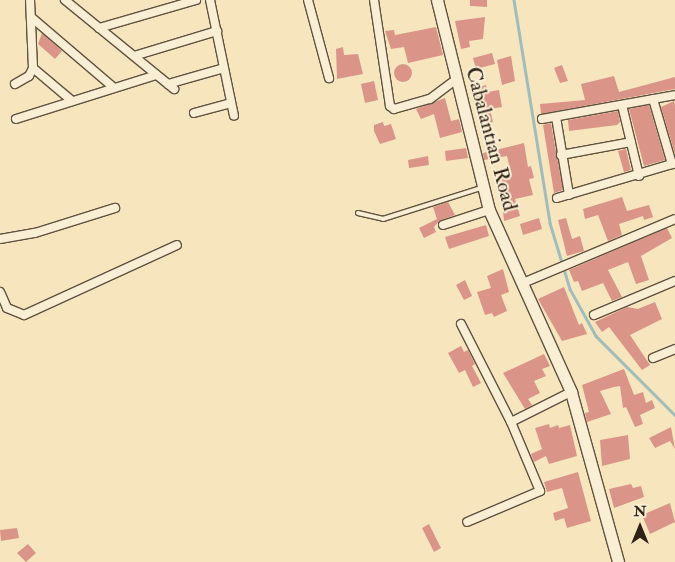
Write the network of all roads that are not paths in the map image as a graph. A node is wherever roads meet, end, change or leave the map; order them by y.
1 (30, 0) edge
2 (65, 0) edge
3 (196, 0) edge
4 (210, 0) edge
5 (308, 0) edge
6 (374, 0) edge
7 (437, 0) edge
8 (31, 17) junction
9 (99, 28) junction
10 (217, 31) junction
11 (134, 56) junction
12 (33, 68) junction
13 (224, 68) junction
14 (156, 74) junction
15 (329, 78) dead end
16 (456, 80) junction
17 (15, 84) dead end
18 (168, 84) junction
19 (114, 88) junction
20 (174, 89) dead end
21 (675, 95) edge
22 (653, 100) junction
23 (72, 102) junction
24 (231, 103) junction
25 (622, 105) junction
26 (194, 113) dead end
27 (234, 116) dead end
28 (556, 117) junction
29 (16, 119) dead end
30 (542, 119) dead end
31 (632, 142) junction
32 (561, 155) junction
33 (673, 163) edge
34 (639, 176) junction
35 (484, 187) junction
36 (569, 195) junction
37 (558, 198) dead end
38 (115, 208) dead end
39 (489, 210) junction
40 (358, 213) dead end
41 (675, 219) edge
42 (444, 225) dead end
43 (0, 240) edge
44 (177, 245) dead end
45 (675, 281) edge
46 (523, 283) junction
47 (0, 292) edge
48 (594, 315) dead end
49 (461, 324) dead end
50 (675, 348) edge
51 (654, 358) dead end
52 (571, 392) junction
53 (511, 422) junction
54 (467, 522) dead end
55 (618, 562) edge

1 - 8 street
2 - 9 street
3 - 9 street
4 - 10 street
5 - 15 street
6 - 16 street
7 - 16 street, Cabalantian Road
8 - 12 street
8 - 19 street
9 - 11 street
10 - 11 street
10 - 13 street
11 - 14 street
12 - 17 street
12 - 23 street
13 - 18 street
13 - 24 street
14 - 18 street
14 - 19 street
16 - 35 street, Cabalantian Road
18 - 20 street
19 - 23 street
21 - 22 street
22 - 25 street
22 - 33 street
23 - 29 street
24 - 26 street
24 - 27 street
25 - 28 street
25 - 31 street
28 - 30 street
28 - 32 street
31 - 32 street
31 - 34 street
32 - 36 street
33 - 34 street
34 - 36 street
35 - 39 street, Cabalantian Road
35 - 40 lane
36 - 37 street
38 - 43 street
39 - 42 street
39 - 46 street, Cabalantian Road
41 - 46 street
44 - 47 street
45 - 48 street
46 - 52 street, Cabalantian Road
49 - 53 street
50 - 51 street
52 - 53 street
52 - 55 street, Cabalantian Road
53 - 54 street

